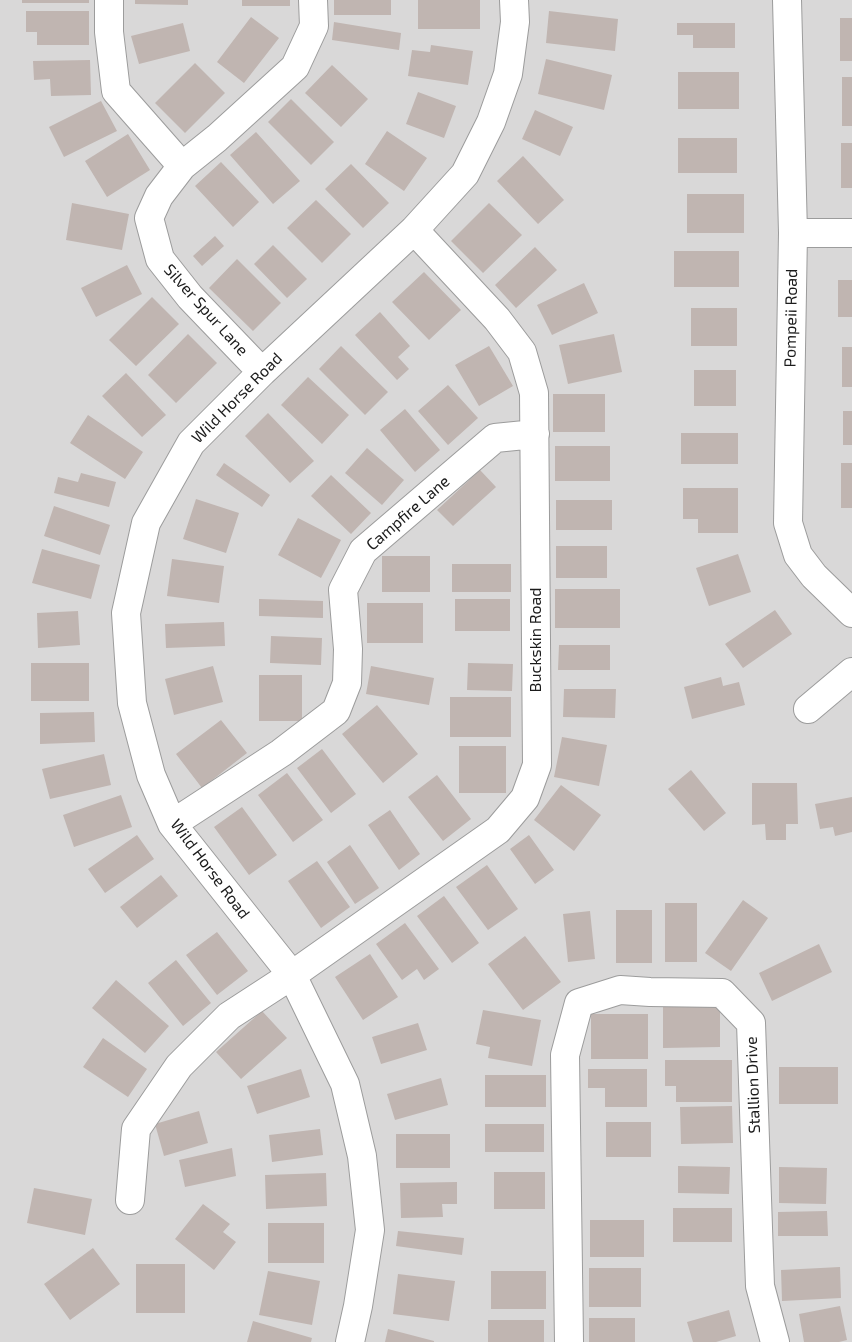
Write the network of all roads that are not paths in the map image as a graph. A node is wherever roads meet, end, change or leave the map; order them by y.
1 (109, 0) edge
2 (313, 0) edge
3 (514, 0) edge
4 (787, 0) edge
5 (182, 166) junction
6 (414, 230) junction
7 (793, 233) junction
8 (852, 233) edge
9 (262, 372) junction
10 (535, 434) junction
11 (852, 613) edge
12 (852, 672) edge
13 (808, 709) dead end
14 (172, 824) junction
15 (292, 975) junction
16 (130, 1200) dead end
17 (350, 1342) edge
18 (569, 1342) edge
19 (775, 1342) edge

1 - 5 street
2 - 5 street, Silver Spur Lane
3 - 6 street, Wild Horse Road
4 - 7 street, Pompeii Road
5 - 9 street, Silver Spur Lane
6 - 9 street, Wild Horse Road
6 - 10 street, Buckskin Road
7 - 8 street
7 - 11 street, Pompeii Road
9 - 14 street, Wild Horse Road
10 - 14 street, Campfire Lane
10 - 15 street, Buckskin Road
12 - 13 street
14 - 15 street, Wild Horse Road
15 - 16 street, Buckskin Road
15 - 17 street, Wild Horse Road
18 - 19 street, Stallion Drive

